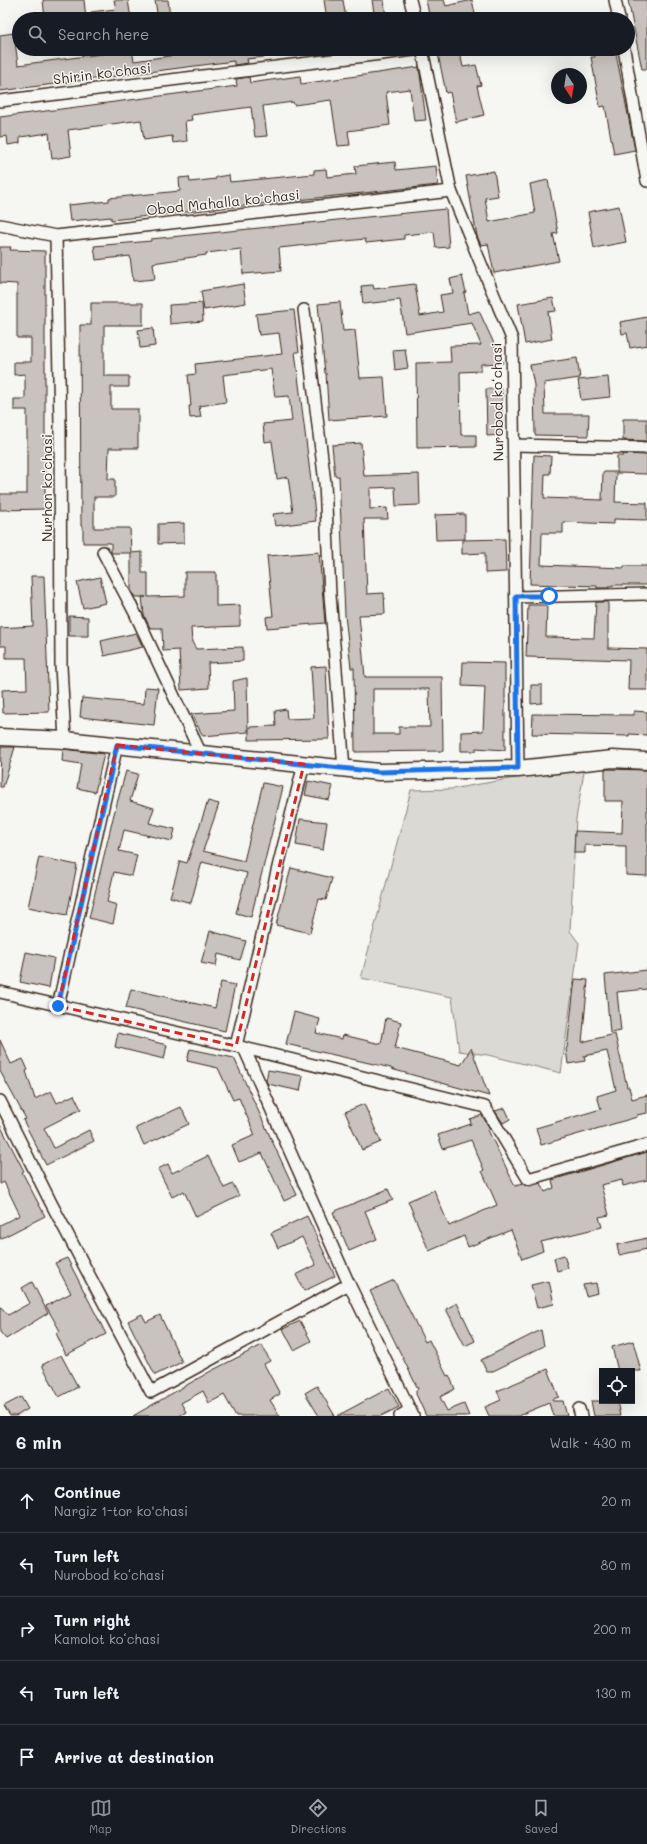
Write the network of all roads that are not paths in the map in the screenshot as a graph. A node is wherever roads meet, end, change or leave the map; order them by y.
1 (410, 0) edge
2 (615, 0) edge
3 (413, 12) edge
4 (618, 12) edge
5 (365, 56) edge
6 (423, 56) edge
7 (625, 56) edge
8 (0, 101) edge
9 (647, 181) edge
10 (450, 191) junction
11 (0, 225) edge
12 (56, 236) junction
13 (304, 310) dead end
14 (514, 445) junction
15 (647, 448) edge
16 (103, 552) dead end
17 (647, 594) edge
18 (516, 596) junction
19 (0, 736) edge
20 (65, 740) junction
21 (117, 745) junction
22 (201, 754) junction
23 (647, 761) edge
24 (304, 764) junction
25 (344, 768) junction
26 (518, 768) junction
27 (0, 992) edge
28 (58, 1006) junction
29 (240, 1047) junction
30 (0, 1101) edge
31 (647, 1145) edge
32 (349, 1284) junction
33 (412, 1413) edge
34 (400, 1416) edge

1 - 3 street
2 - 4 street
5 - 8 street, Shirin ko'chasi
6 - 10 street, Nurobod koʻchasi
7 - 9 street
10 - 12 street, Obod Mahalla ko‘chasi
10 - 14 street, Nurobod koʻchasi
11 - 12 street, Obod Mahalla ko‘chasi
12 - 20 street, Nurhon ko'chasi
13 - 25 street
14 - 15 street
14 - 18 street, Nurobod koʻchasi
16 - 22 street
17 - 18 street
18 - 26 street, Nurobod koʻchasi
19 - 20 street
20 - 21 street
21 - 22 street
21 - 28 street
22 - 24 street
23 - 26 street
24 - 25 street
24 - 29 street
25 - 26 street
27 - 28 street
28 - 29 street
29 - 31 street
29 - 32 street
30 - 32 street
32 - 33 street
33 - 34 street

